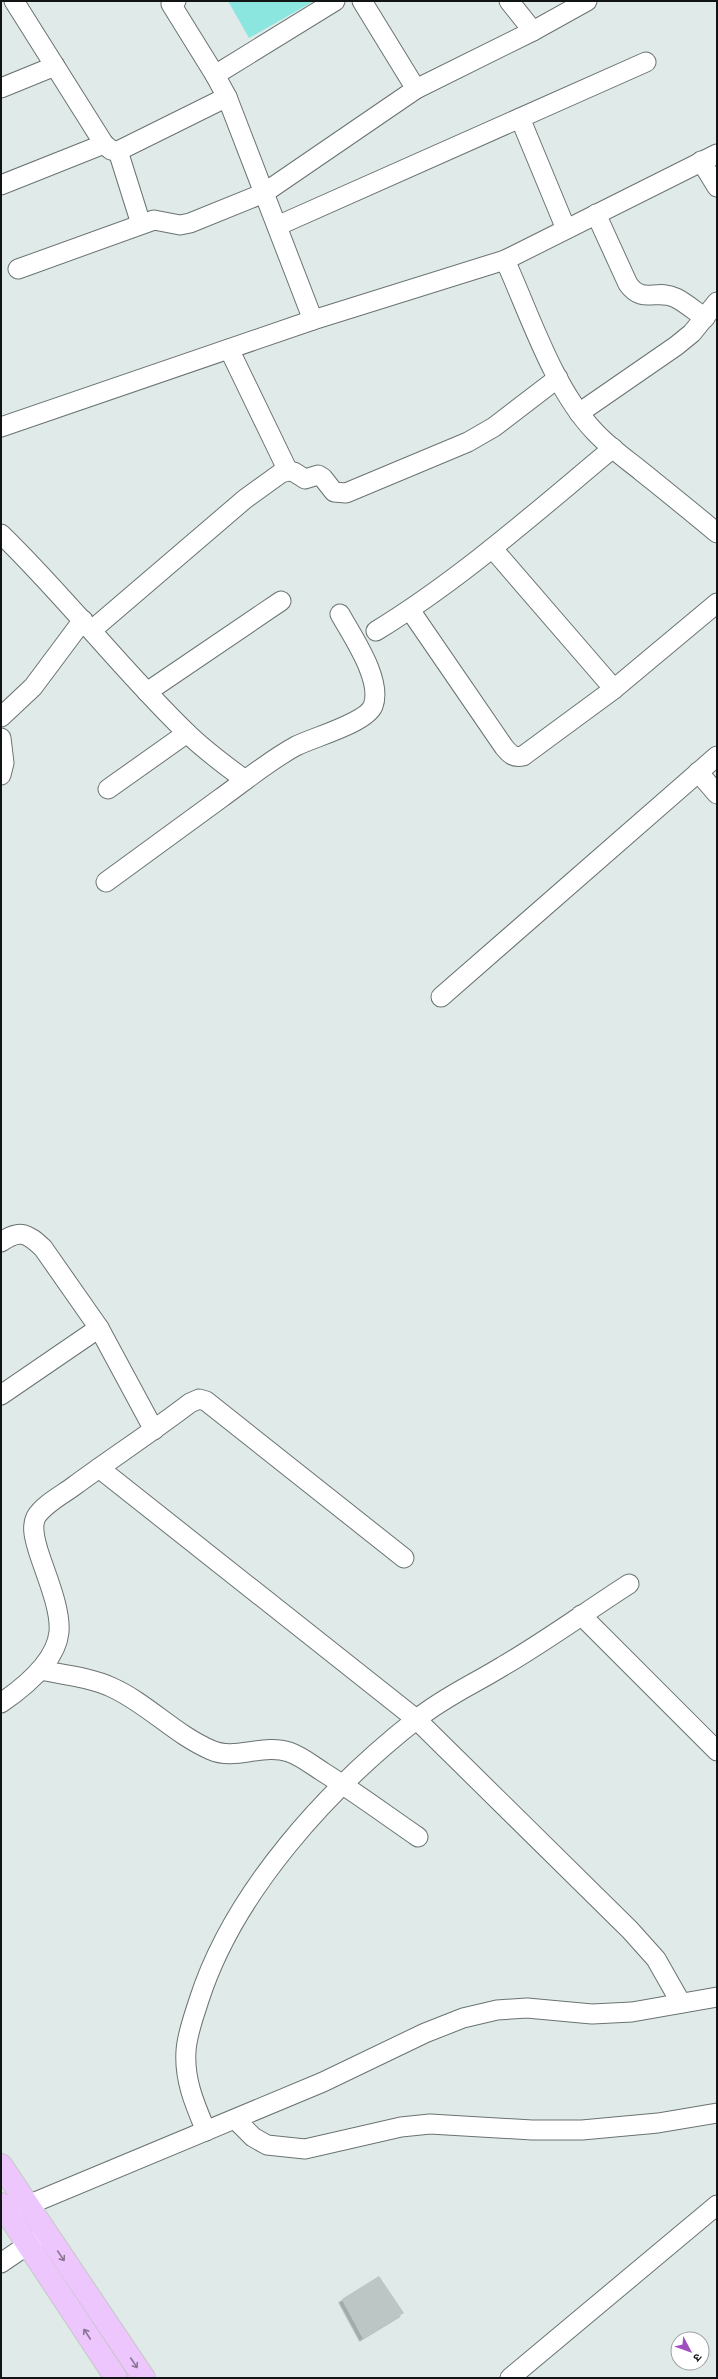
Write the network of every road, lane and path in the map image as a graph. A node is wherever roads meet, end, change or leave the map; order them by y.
1 (14, 1) edge
2 (335, 1) edge
3 (362, 1) edge
4 (509, 1) edge
5 (587, 1) edge
6 (172, 2) edge
7 (533, 32) junction
8 (646, 62) dead end
9 (55, 66) junction
10 (215, 75) junction
11 (1, 88) edge
12 (416, 89) junction
13 (227, 98) junction
14 (520, 118) junction
15 (111, 148) junction
16 (709, 158) edge
17 (1, 185) edge
18 (717, 187) edge
19 (264, 193) junction
20 (596, 214) junction
21 (141, 224) junction
22 (277, 226) junction
23 (566, 229) junction
24 (505, 260) junction
25 (18, 269) dead end
26 (717, 302) edge
27 (705, 318) junction
28 (313, 320) junction
29 (229, 349) junction
30 (558, 378) junction
31 (579, 413) junction
32 (1, 427) edge
33 (613, 448) junction
34 (288, 471) junction
35 (717, 533) edge
36 (1, 534) edge
37 (493, 548) junction
38 (281, 601) dead end
39 (717, 603) edge
40 (410, 610) junction
41 (340, 614) dead end
42 (88, 625) junction
43 (376, 631) dead end
44 (614, 689) junction
45 (147, 692) junction
46 (1, 717) edge
47 (187, 733) junction
48 (1, 738) edge
49 (717, 756) edge
50 (698, 772) junction
51 (1, 775) edge
52 (245, 780) junction
53 (108, 789) dead end
54 (717, 794) edge
55 (106, 882) dead end
56 (441, 997) dead end
57 (1, 1242) edge
58 (99, 1328) junction
59 (1, 1395) edge
60 (154, 1430) junction
61 (99, 1468) junction
62 (404, 1558) dead end
63 (629, 1584) dead end
64 (580, 1615) junction
65 (40, 1670) junction
66 (1, 1703) edge
67 (416, 1719) junction
68 (717, 1751) edge
69 (343, 1784) junction
70 (418, 1837) dead end
71 (717, 1997) edge
72 (681, 2003) junction
73 (717, 2113) edge
74 (235, 2119) junction
75 (206, 2131) junction
76 (1, 2165) edge
77 (28, 2205) junction
78 (717, 2205) edge
79 (5, 2210) edge
80 (46, 2232) junction
81 (28, 2245) junction
82 (1, 2263) edge
83 (116, 2378) edge
84 (144, 2378) edge
85 (510, 2378) edge

1 - 9 street
2 - 10 street
3 - 12 street
4 - 7 street
5 - 7 street
6 - 10 street
7 - 12 street
8 - 14 street
9 - 11 street
9 - 15 street
10 - 13 street
12 - 19 street
13 - 15 street
13 - 19 street
14 - 22 street
14 - 23 street
15 - 17 street
15 - 21 street
16 - 18 street
16 - 20 street
19 - 21 street
19 - 22 street
20 - 23 street
20 - 27 street
21 - 25 street
22 - 28 street
23 - 24 street
24 - 28 street
24 - 30 street
26 - 27 street
27 - 31 street
28 - 29 street
29 - 32 street
29 - 34 street
30 - 31 street
30 - 34 street
31 - 33 street
33 - 35 street
33 - 37 street
34 - 42 street
36 - 42 street
37 - 40 street
37 - 44 street
38 - 45 street
39 - 44 street
40 - 43 street
40 - 44 street
41 - 52 street
42 - 45 street
42 - 46 street
45 - 47 street
47 - 52 street
47 - 53 street
48 - 51 street
49 - 50 street
50 - 54 street
50 - 56 street
52 - 55 street
57 - 58 street
58 - 59 street
58 - 60 street
60 - 61 street
60 - 62 street
61 - 65 street
61 - 67 street
63 - 64 street
64 - 67 street
64 - 68 street
65 - 66 street
65 - 69 street
67 - 69 street
67 - 72 street
69 - 70 street
69 - 75 street
71 - 72 street
72 - 74 street
73 - 74 street
74 - 75 street
75 - 77 street
76 - 77 main road
77 - 79 street
77 - 80 main road
78 - 85 street
79 - 81 main road
80 - 81 street
80 -> 84 main road
81 - 82 street
83 -> 81 main road

